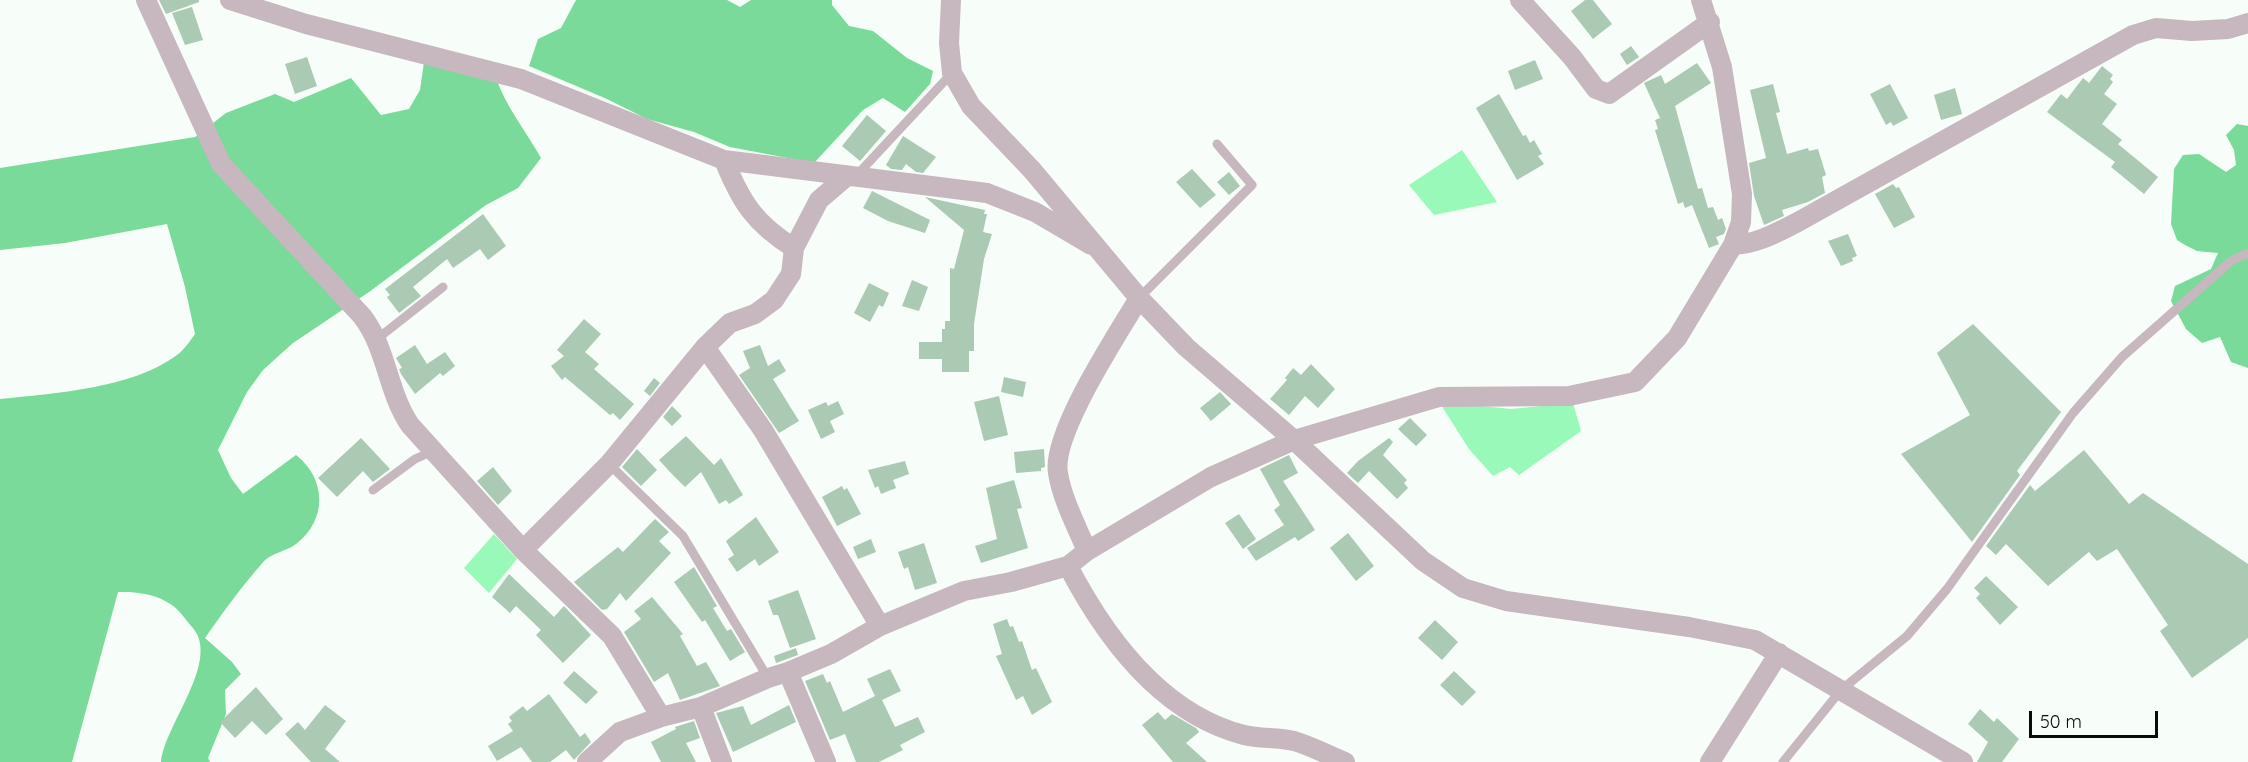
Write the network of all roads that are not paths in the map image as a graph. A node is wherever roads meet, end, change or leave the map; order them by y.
1 (146, 0) edge
2 (230, 0) edge
3 (951, 0) edge
4 (1520, 0) edge
5 (1701, 0) edge
6 (1710, 22) junction
7 (2248, 23) edge
8 (952, 73) junction
9 (1217, 144) dead end
10 (724, 160) junction
11 (850, 177) junction
12 (1733, 245) junction
13 (794, 248) junction
14 (1099, 248) junction
15 (2248, 253) edge
16 (442, 286) dead end
17 (1139, 298) junction
18 (377, 339) junction
19 (705, 347) junction
20 (1294, 440) junction
21 (433, 452) junction
22 (609, 464) junction
23 (373, 490) dead end
24 (523, 550) junction
25 (1087, 551) junction
26 (1068, 566) junction
27 (880, 626) junction
28 (1779, 653) junction
29 (788, 672) junction
30 (768, 678) junction
31 (1841, 690) junction
32 (701, 707) junction
33 (660, 717) junction
34 (587, 762) edge
35 (722, 762) edge
36 (826, 762) edge
37 (1344, 762) edge
38 (1710, 762) edge
39 (1783, 762) edge
40 (1963, 762) edge

1 - 18 street
2 - 10 street
3 - 8 street
4 - 6 street
5 - 6 street
6 - 12 street
7 - 12 street
8 - 11 lane
8 - 14 street
9 - 17 lane
10 - 11 street
10 - 13 street
11 - 13 street
11 - 14 street
12 - 20 street
13 - 19 street
14 - 17 street
15 - 31 lane
16 - 18 lane
17 - 20 street
17 - 25 street
18 - 21 street
19 - 22 street
19 - 27 street
20 - 25 street
20 - 28 street
21 - 23 lane
21 - 24 street
22 - 24 street
22 - 30 lane
24 - 33 street
25 - 26 street
26 - 27 street
26 - 37 street
27 - 29 street
28 - 31 street
28 - 38 street
29 - 30 street
29 - 36 street
30 - 32 street
31 - 39 lane
31 - 40 street
32 - 33 street
32 - 35 street
33 - 34 street

